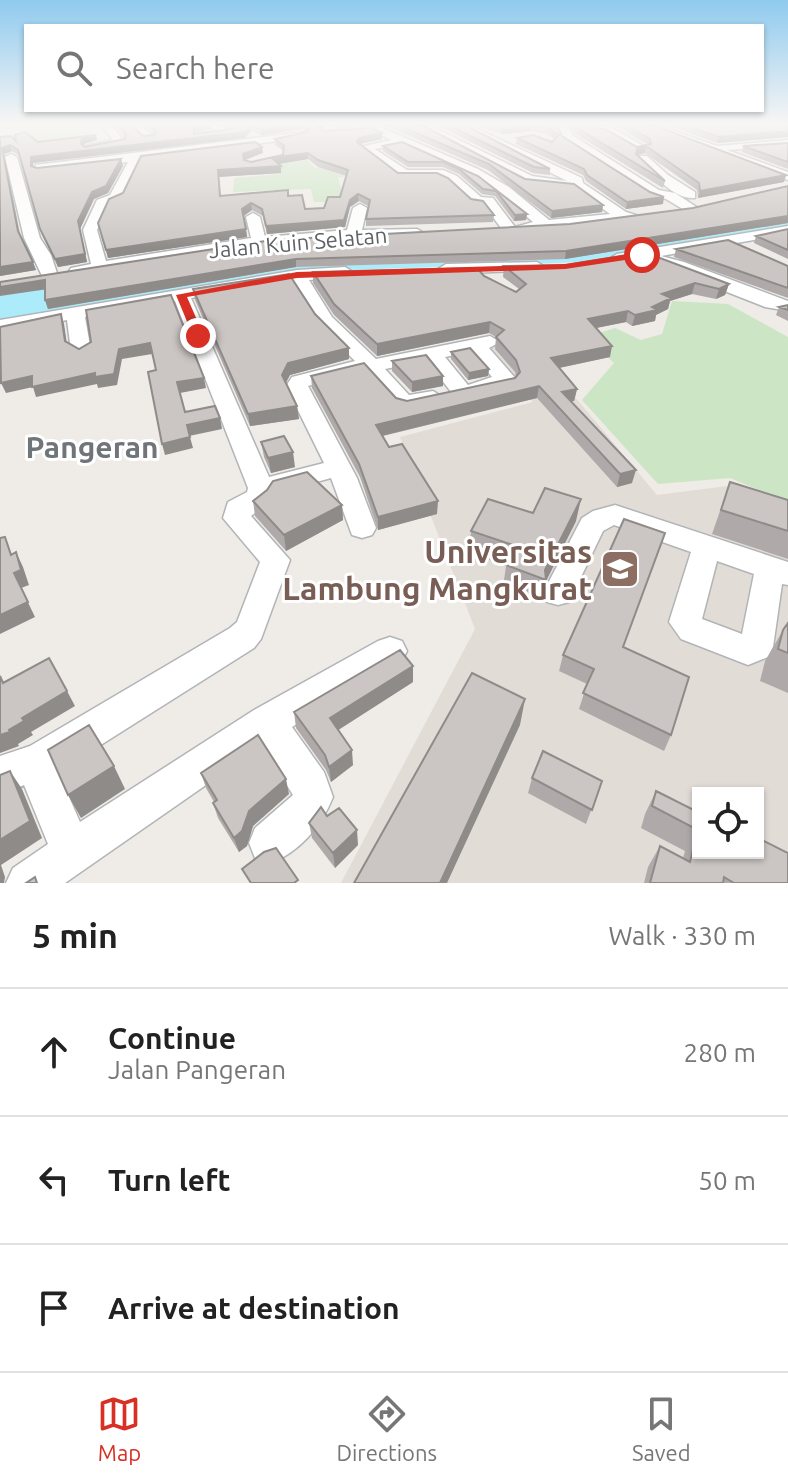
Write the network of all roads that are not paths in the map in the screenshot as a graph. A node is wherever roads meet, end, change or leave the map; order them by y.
1 (13, 166) edge
2 (58, 166) edge
3 (131, 166) edge
4 (393, 166) edge
5 (461, 166) edge
6 (502, 166) edge
7 (548, 166) edge
8 (611, 166) edge
9 (655, 166) edge
10 (758, 166) edge
11 (424, 167) edge
12 (39, 168) edge
13 (439, 173) junction
14 (576, 184) junction
15 (785, 184) edge
16 (360, 208) dead end
17 (691, 208) junction
18 (253, 217) dead end
19 (623, 217) junction
20 (546, 225) junction
21 (432, 232) edge
22 (784, 234) edge
23 (353, 235) junction
24 (259, 242) junction
25 (732, 242) junction
26 (759, 254) edge
27 (642, 255) junction
28 (603, 262) edge
29 (100, 267) junction
30 (551, 267) edge
31 (482, 269) junction
32 (424, 270) edge
33 (362, 271) edge
34 (297, 275) junction
35 (500, 287) edge
36 (181, 295) junction
37 (788, 306) edge
38 (75, 313) junction
39 (0, 326) edge
40 (81, 351) edge
41 (432, 354) junction
42 (370, 365) junction
43 (463, 392) junction
44 (338, 468) junction
45 (261, 488) junction
46 (362, 528) dead end
47 (707, 545) junction
48 (779, 570) edge
49 (558, 593) dead end
50 (390, 651) dead end
51 (267, 722) junction
52 (17, 771) edge
53 (270, 843) dead end
54 (72, 852) junction
55 (28, 883) edge

1 - 29 street, Jalan Kuin Selatan
2 - 12 street
3 - 29 street
4 - 13 street
5 - 20 street
6 - 14 street
7 - 14 street
8 - 17 street
9 - 17 street
10 - 15 street
11 - 13 street
13 - 20 street
14 - 19 street
16 - 23 street
17 - 19 street
18 - 24 street
19 - 20 street
21 - 23 street, Jalan Kuin Selatan
22 - 25 street
23 - 24 street, Jalan Kuin Selatan
24 - 29 street, Jalan Kuin Selatan
25 - 26 street
25 - 27 street
27 - 28 street
27 - 37 street
30 - 31 street
31 - 32 street
31 - 35 street
33 - 34 street
34 - 36 street
34 - 42 street
36 - 38 street
36 - 45 street
38 - 39 street
38 - 40 street
41 - 42 street
41 - 43 street
41 - 43 street
42 - 43 street
42 - 44 street
44 - 45 street
44 - 46 street
45 - 52 street
47 - 48 street
47 - 48 street
47 - 49 street
50 - 51 street
51 - 53 street
51 - 54 street
52 - 54 street
54 - 55 street

